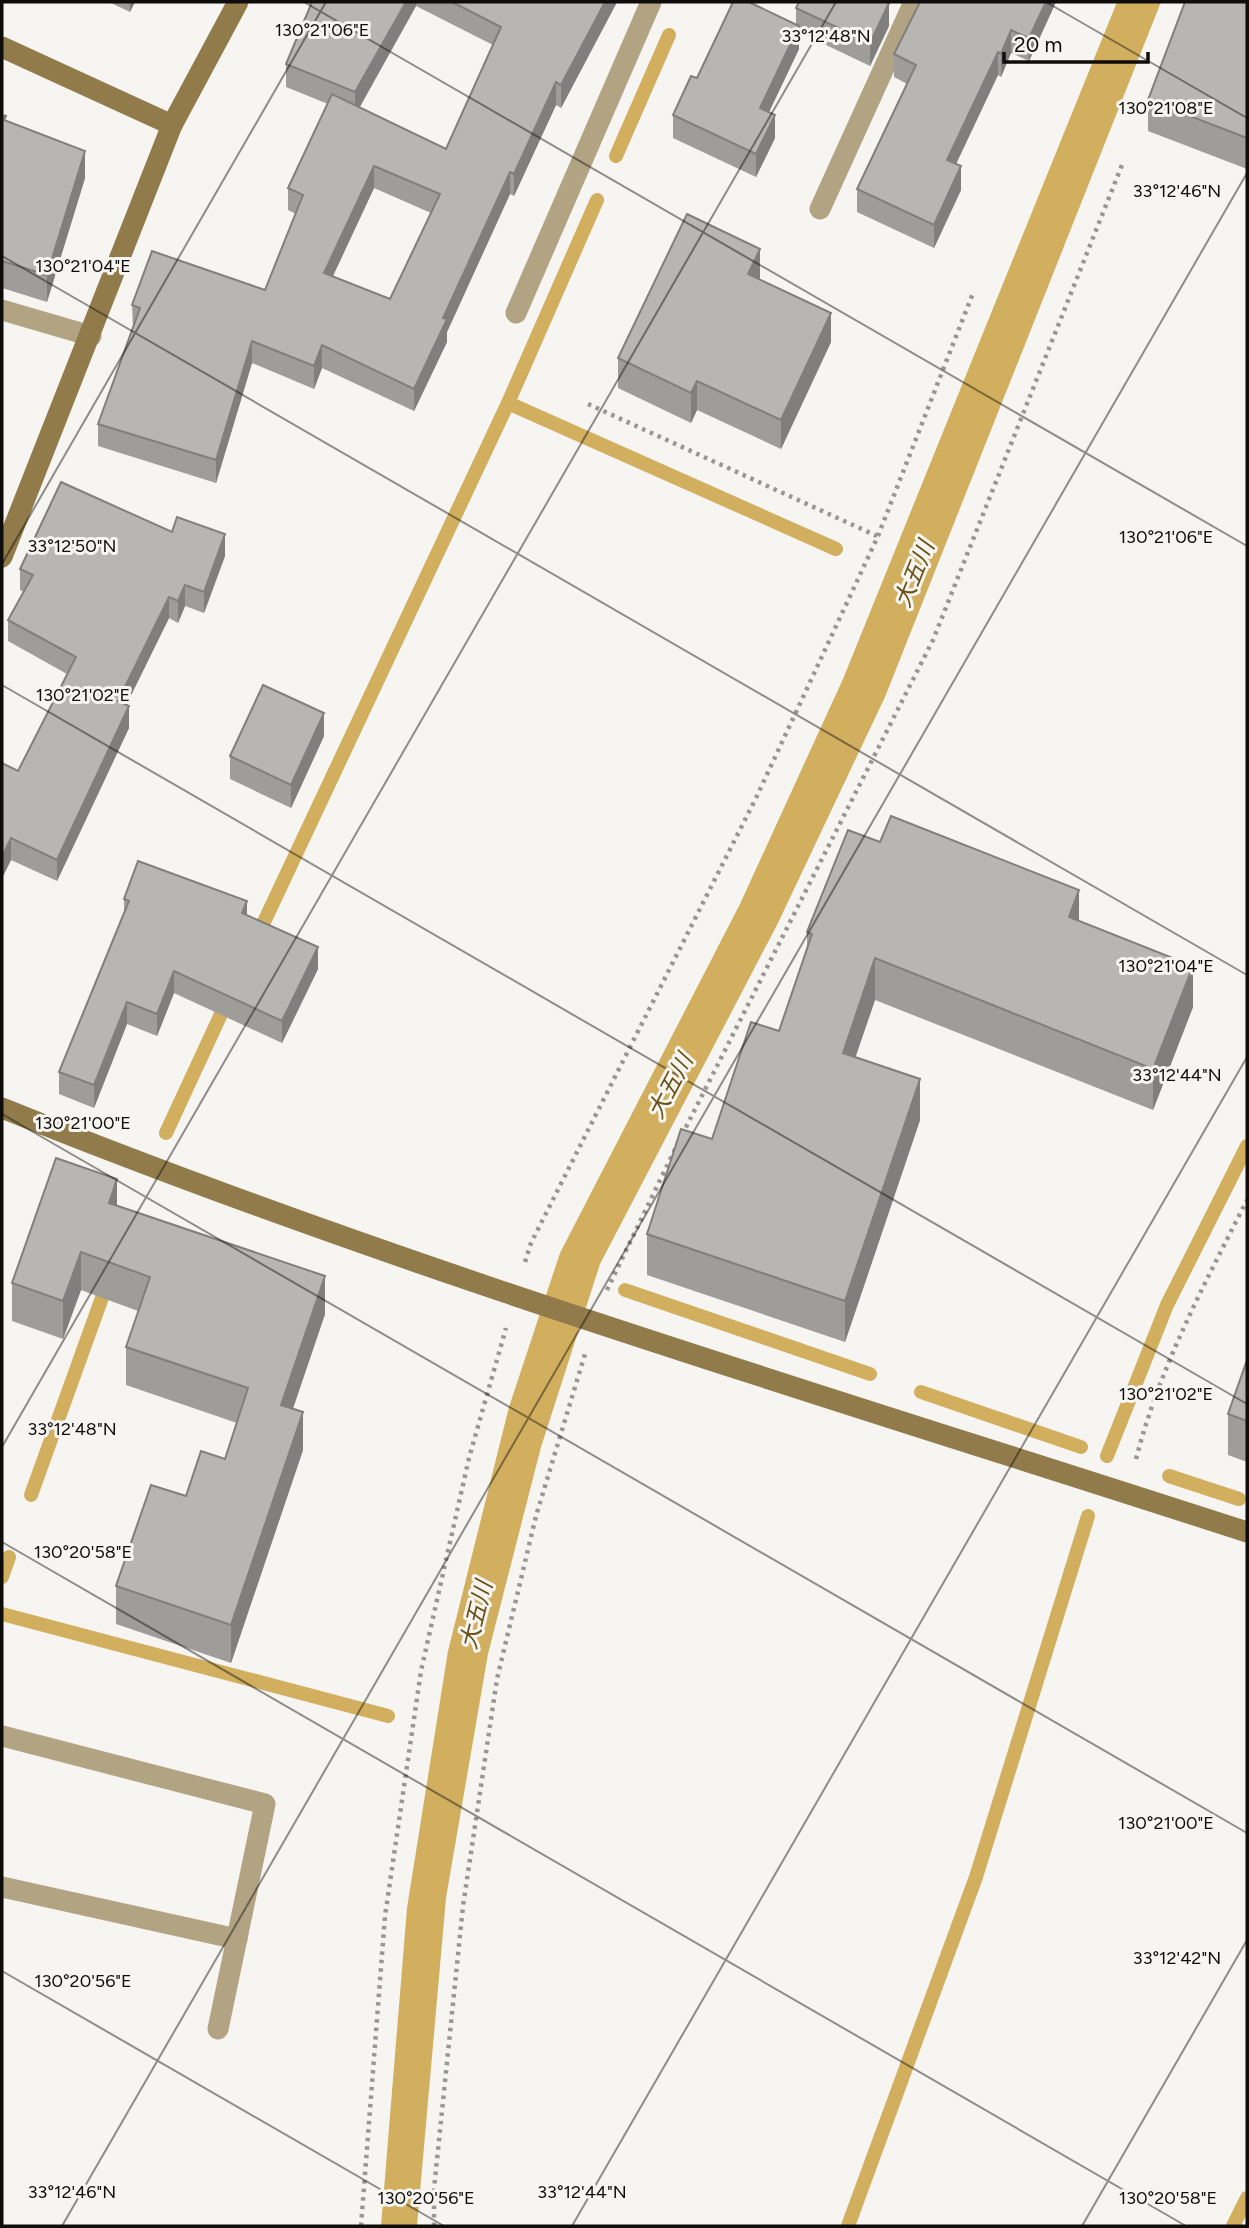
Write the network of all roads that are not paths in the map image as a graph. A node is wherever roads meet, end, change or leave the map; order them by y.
1 (238, 2) edge
2 (651, 2) edge
3 (914, 2) edge
4 (2, 47) edge
5 (172, 125) junction
6 (820, 209) dead end
7 (2, 310) edge
8 (516, 313) dead end
9 (91, 335) junction
10 (2, 557) edge
11 (2, 1108) edge
12 (1247, 1532) edge
13 (2, 1736) edge
14 (2, 1887) edge
15 (237, 1938) junction
16 (218, 2029) dead end

1 - 5 street
2 - 8 street
3 - 6 street
4 - 5 street
5 - 9 street
7 - 9 street
9 - 10 street
11 - 12 street
13 - 15 street
14 - 15 street
15 - 16 street

